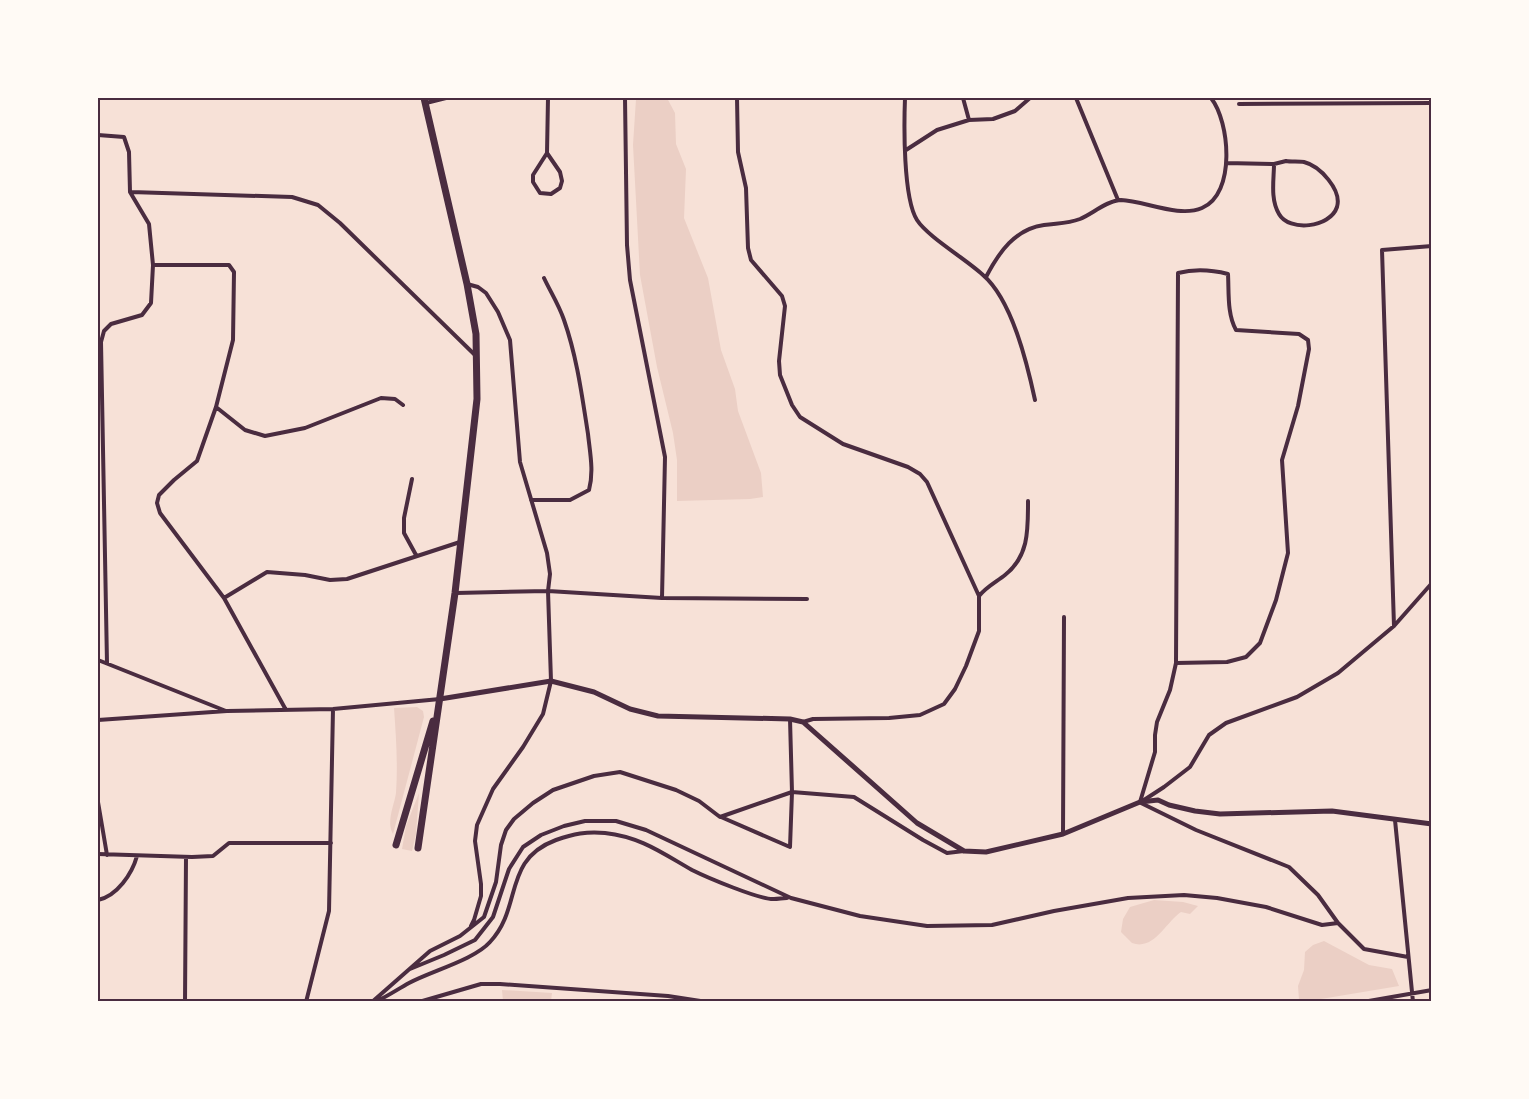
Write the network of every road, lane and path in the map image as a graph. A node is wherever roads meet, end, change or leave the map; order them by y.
1 (446, 98) edge
2 (548, 98) edge
3 (625, 98) edge
4 (737, 98) edge
5 (905, 98) edge
6 (963, 98) edge
7 (1030, 98) edge
8 (1076, 98) edge
9 (1211, 98) edge
10 (425, 100) edge
11 (1431, 103) edge
12 (1239, 104) dead end
13 (969, 120) junction
14 (98, 135) edge
15 (906, 150) junction
16 (547, 153) junction
17 (1226, 163) junction
18 (1274, 164) junction
19 (130, 192) junction
20 (1118, 200) junction
21 (1431, 246) edge
22 (153, 265) junction
23 (986, 277) junction
24 (544, 278) dead end
25 (467, 284) junction
26 (476, 357) junction
27 (1035, 400) dead end
28 (403, 405) dead end
29 (216, 407) junction
30 (412, 479) dead end
31 (531, 500) junction
32 (1028, 501) dead end
33 (460, 542) junction
34 (416, 555) junction
35 (1431, 583) edge
36 (548, 591) junction
37 (455, 594) junction
38 (979, 596) junction
39 (662, 597) junction
40 (224, 598) junction
41 (807, 599) dead end
42 (1065, 617) dead end
43 (1394, 626) junction
44 (98, 660) edge
45 (107, 663) junction
46 (1176, 663) junction
47 (551, 681) junction
48 (440, 699) junction
49 (333, 709) junction
50 (286, 710) junction
51 (227, 711) junction
52 (790, 719) junction
53 (98, 720) edge
54 (802, 722) junction
55 (792, 792) junction
56 (98, 802) edge
57 (1140, 802) junction
58 (720, 817) junction
59 (1395, 820) junction
60 (1431, 824) edge
61 (1063, 834) junction
62 (331, 843) junction
63 (396, 845) dead end
64 (418, 848) dead end
65 (964, 851) junction
66 (98, 854) edge
67 (107, 855) junction
68 (137, 856) junction
69 (186, 857) junction
70 (791, 898) junction
71 (98, 900) edge
72 (1338, 923) junction
73 (469, 929) junction
74 (1408, 957) junction
75 (410, 969) junction
76 (1431, 990) edge
77 (185, 1002) edge
78 (306, 1002) edge
79 (374, 1002) edge
80 (419, 1002) edge
81 (707, 1002) edge
82 (1363, 1002) edge
83 (1413, 1002) edge

1 - 10 street
2 - 16 street
3 - 39 street
4 - 38 street
5 - 15 street
6 - 13 street
7 - 13 street
8 - 20 street
9 - 17 street
10 - 25 main road
11 - 12 street
13 - 15 street
14 - 19 street
15 - 23 street
16 - 16 street
17 - 18 street
17 - 20 street
18 - 18 street
19 - 22 street
19 - 26 street
20 - 23 street
21 - 43 street
22 - 29 street
22 - 45 street
23 - 27 street
24 - 31 street
25 - 26 main road
25 - 31 street
26 - 33 main road
28 - 29 street
29 - 40 street
30 - 34 street
31 - 36 street
32 - 38 street
33 - 34 street
33 - 37 main road
34 - 40 street
35 - 43 street
36 - 37 street
36 - 39 street
36 - 47 street
37 - 48 main road
38 - 54 street
39 - 41 street
40 - 50 street
42 - 61 street
43 - 57 street
44 - 45 street
45 - 51 street
46 - 46 street
46 - 57 street
47 - 48 street
47 - 52 street
47 - 73 street
48 - 49 street
48 - 63 main road
48 - 64 main road
49 - 50 street
49 - 62 street
50 - 51 street
51 - 53 street
52 - 54 street
52 - 55 street
54 - 65 street
55 - 58 street
55 - 58 street
55 - 65 street
56 - 67 street
57 - 59 street
57 - 61 street
57 - 72 street
58 - 73 street
59 - 60 street
59 - 74 street
61 - 65 street
62 - 69 street
62 - 78 street
66 - 67 street
67 - 68 street
68 - 69 street
68 - 71 street
69 - 77 street
70 - 72 street
70 - 75 street
70 - 79 street
72 - 74 street
73 - 75 street
74 - 83 street
75 - 79 street
76 - 82 street
80 - 81 street

